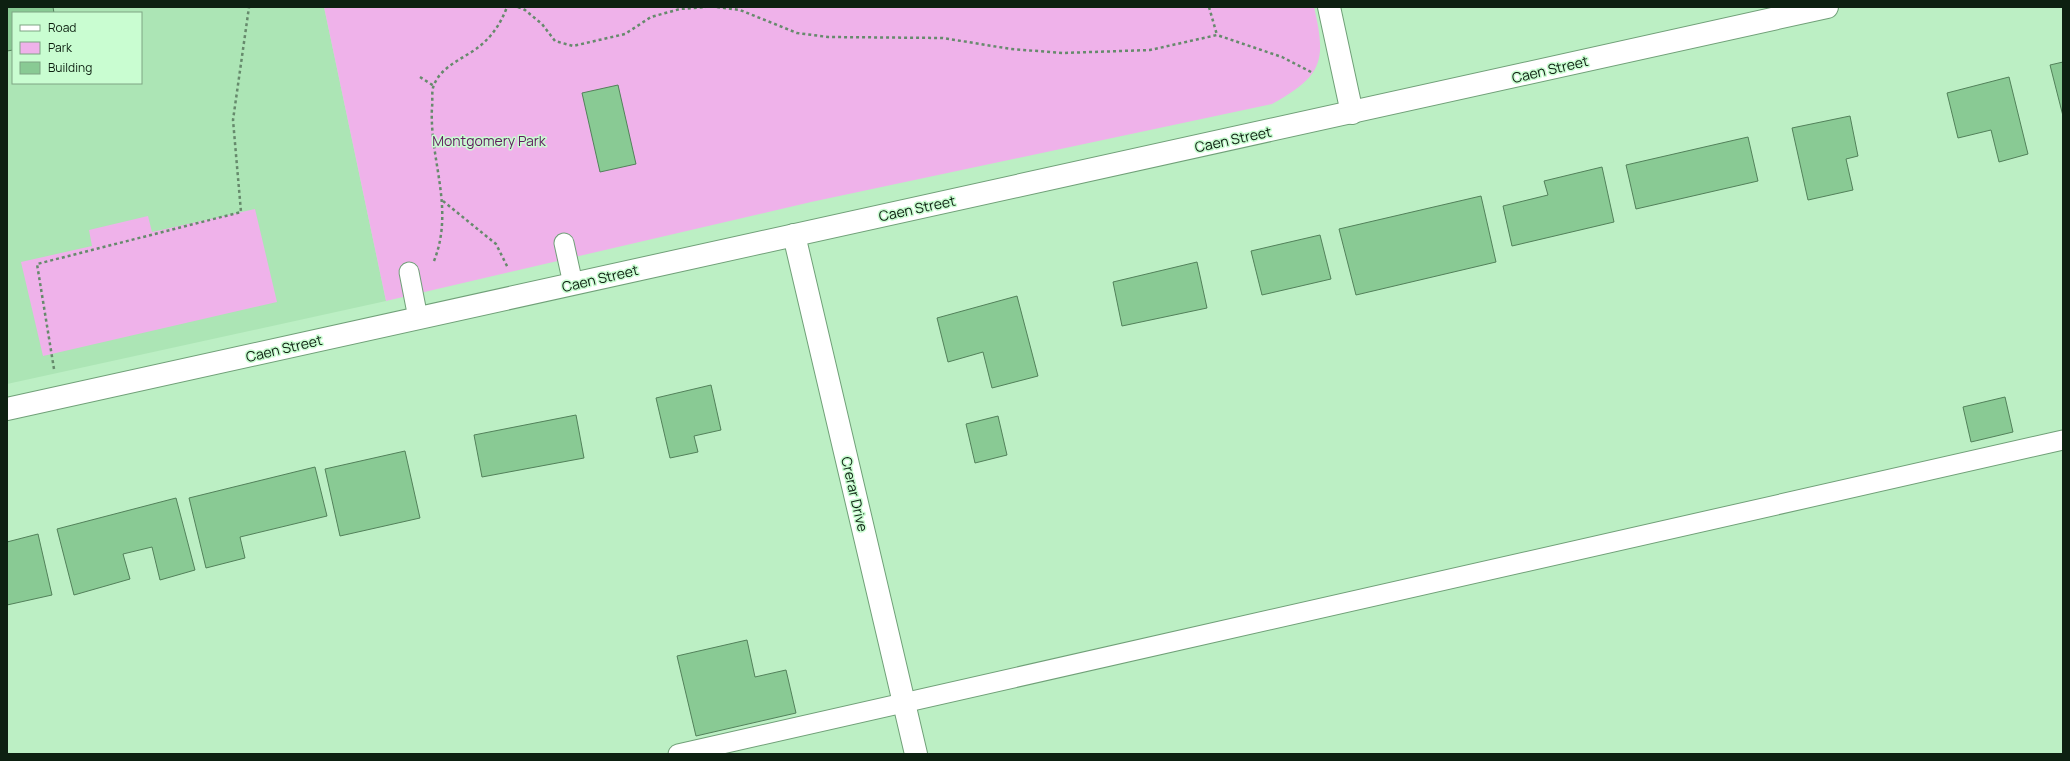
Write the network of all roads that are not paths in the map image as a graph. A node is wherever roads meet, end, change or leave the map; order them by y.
1 (1329, 7) edge
2 (1827, 7) edge
3 (1352, 113) junction
4 (794, 235) junction
5 (564, 243) dead end
6 (409, 272) dead end
7 (574, 284) junction
8 (418, 318) junction
9 (7, 409) edge
10 (2063, 440) edge
11 (903, 703) junction
12 (678, 754) edge
13 (916, 754) edge

1 - 3 street
2 - 3 street, Caen Street
3 - 4 street, Caen Street
4 - 7 street, Caen Street
4 - 11 street, Crerar Drive
5 - 7 lane
6 - 8 lane
7 - 8 street, Caen Street
8 - 9 street, Caen Street
10 - 11 lane
11 - 12 lane
11 - 13 street, Crerar Drive

